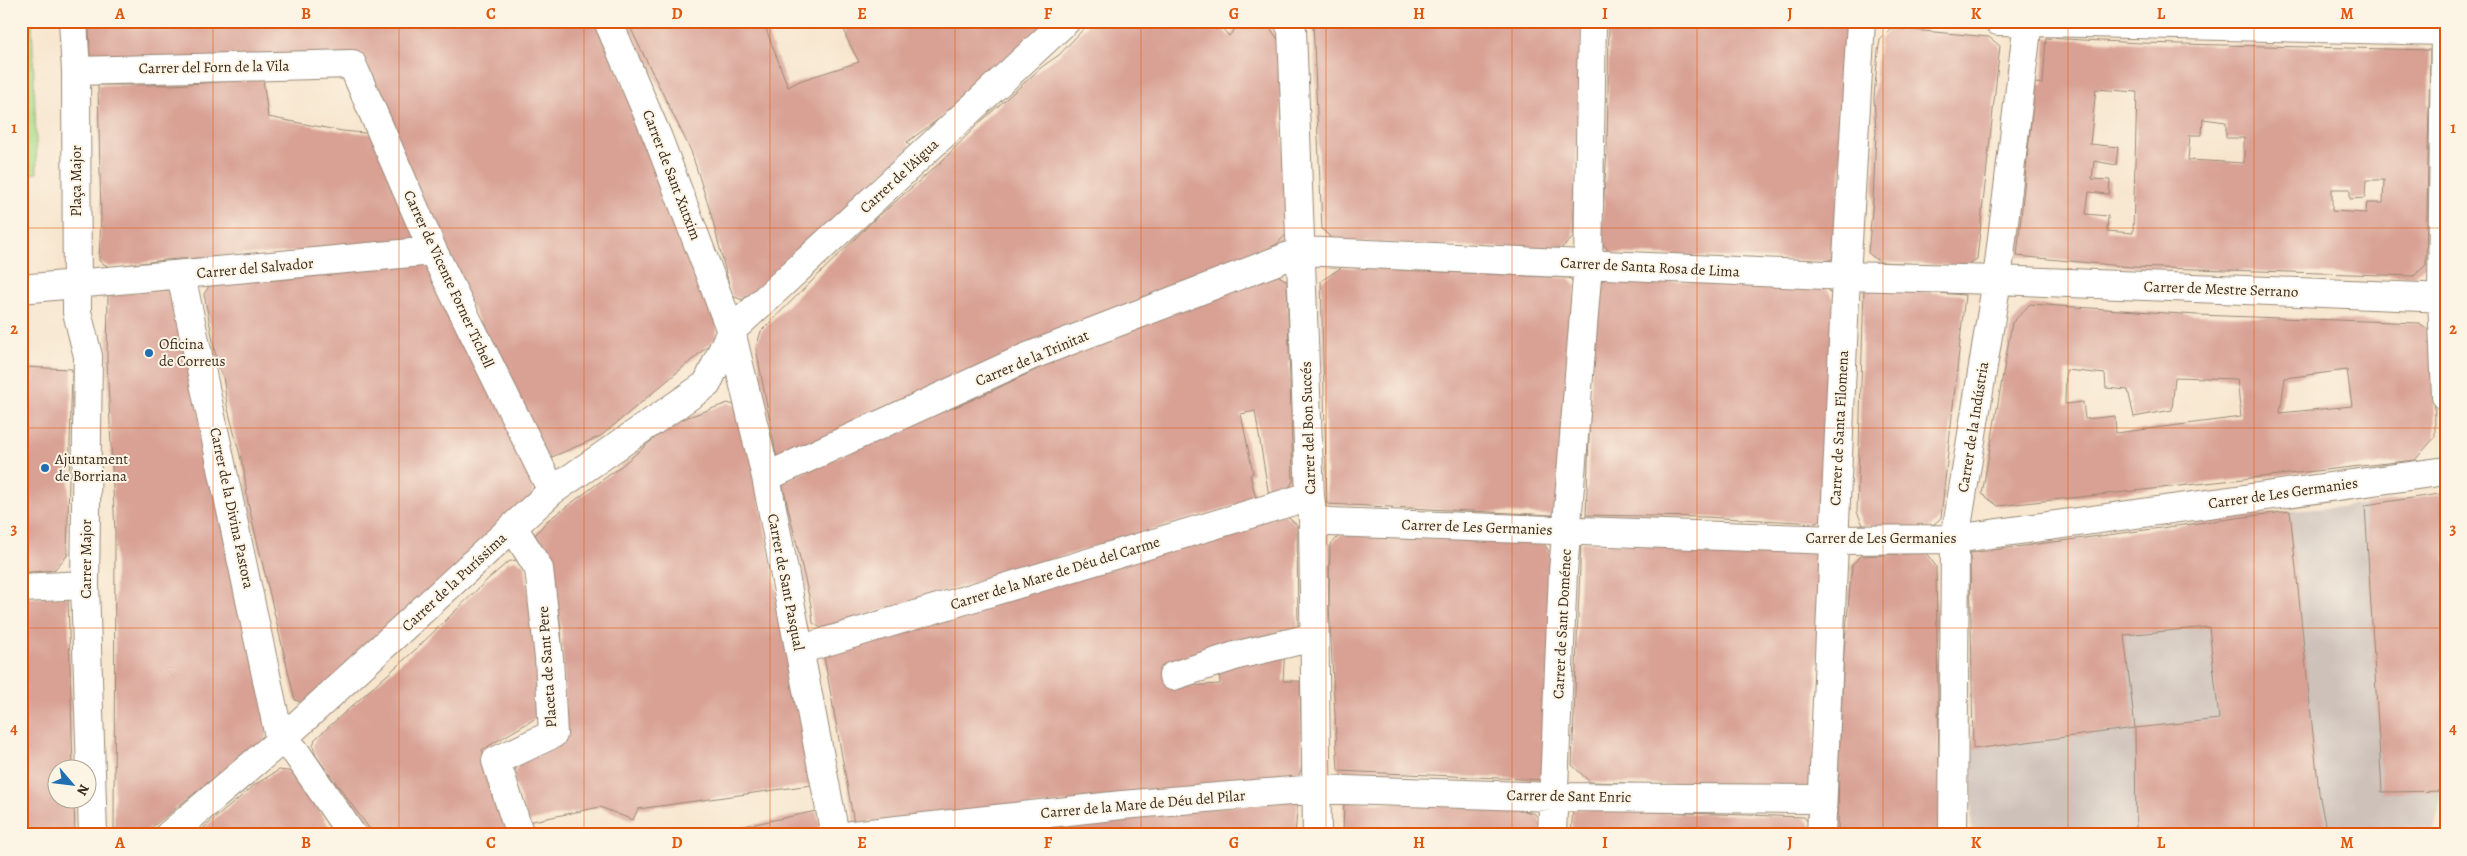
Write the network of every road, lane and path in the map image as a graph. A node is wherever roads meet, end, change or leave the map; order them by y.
1 (73, 21) edge
2 (608, 21) edge
3 (1066, 21) edge
4 (1288, 21) edge
5 (1592, 21) edge
6 (1862, 21) edge
7 (1998, 21) edge
8 (2028, 22) edge
9 (2445, 31) edge
10 (352, 64) joint
11 (76, 71) junction
12 (433, 251) junction
13 (1302, 251) junction
14 (1588, 265) junction
15 (181, 275) junction
16 (1846, 276) junction
17 (1997, 280) junction
18 (77, 285) junction
19 (21, 289) edge
20 (2444, 298) edge
21 (731, 331) junction
22 (2446, 396) edge
23 (2446, 471) edge
24 (766, 477) junction
25 (552, 491) junction
26 (1312, 508) junction
27 (513, 527) junction
28 (1568, 530) junction
29 (1955, 539) junction
30 (1834, 540) junction
31 (86, 585) junction
32 (21, 588) edge
33 (1314, 637) junction
34 (799, 650) junction
35 (1173, 676) dead end
36 (280, 741) junction
37 (1315, 789) junction
38 (1554, 797) junction
39 (1822, 799) junction
40 (93, 835) edge
41 (169, 835) edge
42 (352, 835) edge
43 (520, 835) edge
44 (835, 835) edge
45 (852, 835) edge
46 (1317, 835) edge
47 (1552, 835) edge
48 (1821, 835) edge
49 (1954, 835) edge

1 - 11 street, Plaça Major
2 - 21 street, Carrer de Sant Xutxim
3 - 21 street, Carrer de l'Aigua
4 - 13 street, Carrer del Bon Succés
5 - 14 street, Carrer de Sant Doménec
6 - 16 street, Carrer de Santa Filomena
7 - 8 street
8 - 9 street
8 - 17 street, Carrer de la Indústria
9 - 20 street
10 - 11 street, Carrer del Forn de la Vila
10 - 12 street, Carrer de Vicente Forner Tichell
11 - 18 street, Plaça Major
12 - 15 street, Carrer del Salvador
12 - 25 street, Carrer de Vicente Forner Tichell
13 - 14 street, Carrer de Santa Rosa de Lima
13 - 24 street, Carrer de la Trinitat
13 - 26 street, Carrer del Bon Succés
14 - 16 street, Carrer de Santa Rosa de Lima
14 - 28 street, Carrer de Sant Doménec
15 - 18 street, Carrer del Salvador
15 - 36 street, Carrer de la Divina Pastora
16 - 17 street, Carrer de Santa Rosa de Lima
16 - 30 street, Carrer de Santa Filomena
17 - 20 street, Carrer de Mestre Serrano
17 - 29 street, Carrer de la Indústria
18 - 19 street
18 - 31 street, Carrer Major
20 - 22 street
21 - 24 street, Carrer de Sant Pasqual
21 - 25 street, Carrer de la Puríssima
23 - 29 street, Carrer de Les Germanies
24 - 34 street, Carrer de Sant Pasqual
25 - 27 street, Carrer de la Puríssima
26 - 28 street, Carrer de Les Germanies
26 - 33 street, Carrer del Bon Succés
26 - 34 street, Carrer de la Mare de Déu del Carme
27 - 36 street, Carrer de la Puríssima
27 - 43 street, Placeta de Sant Pere
28 - 30 street, Carrer de Les Germanies
28 - 38 street, Carrer de Sant Doménec
29 - 30 street, Carrer de Les Germanies
29 - 49 street, Carrer de la Indústria
30 - 39 street, Carrer de Santa Filomena
31 - 32 street
31 - 40 street, Carrer Major
33 - 35 street
33 - 37 street, Carrer del Bon Succés
34 - 44 street, Carrer de Sant Pasqual
36 - 41 street, Carrer de la Puríssima
36 - 42 street
37 - 38 street, Carrer de Sant Enric
37 - 45 street, Carrer de la Mare de Déu del Pilar
37 - 46 street, Carrer del Bon Succés
38 - 39 street, Carrer de Sant Enric
38 - 47 street, Carrer de Sant Doménec
39 - 48 street, Carrer de Santa Filomena

